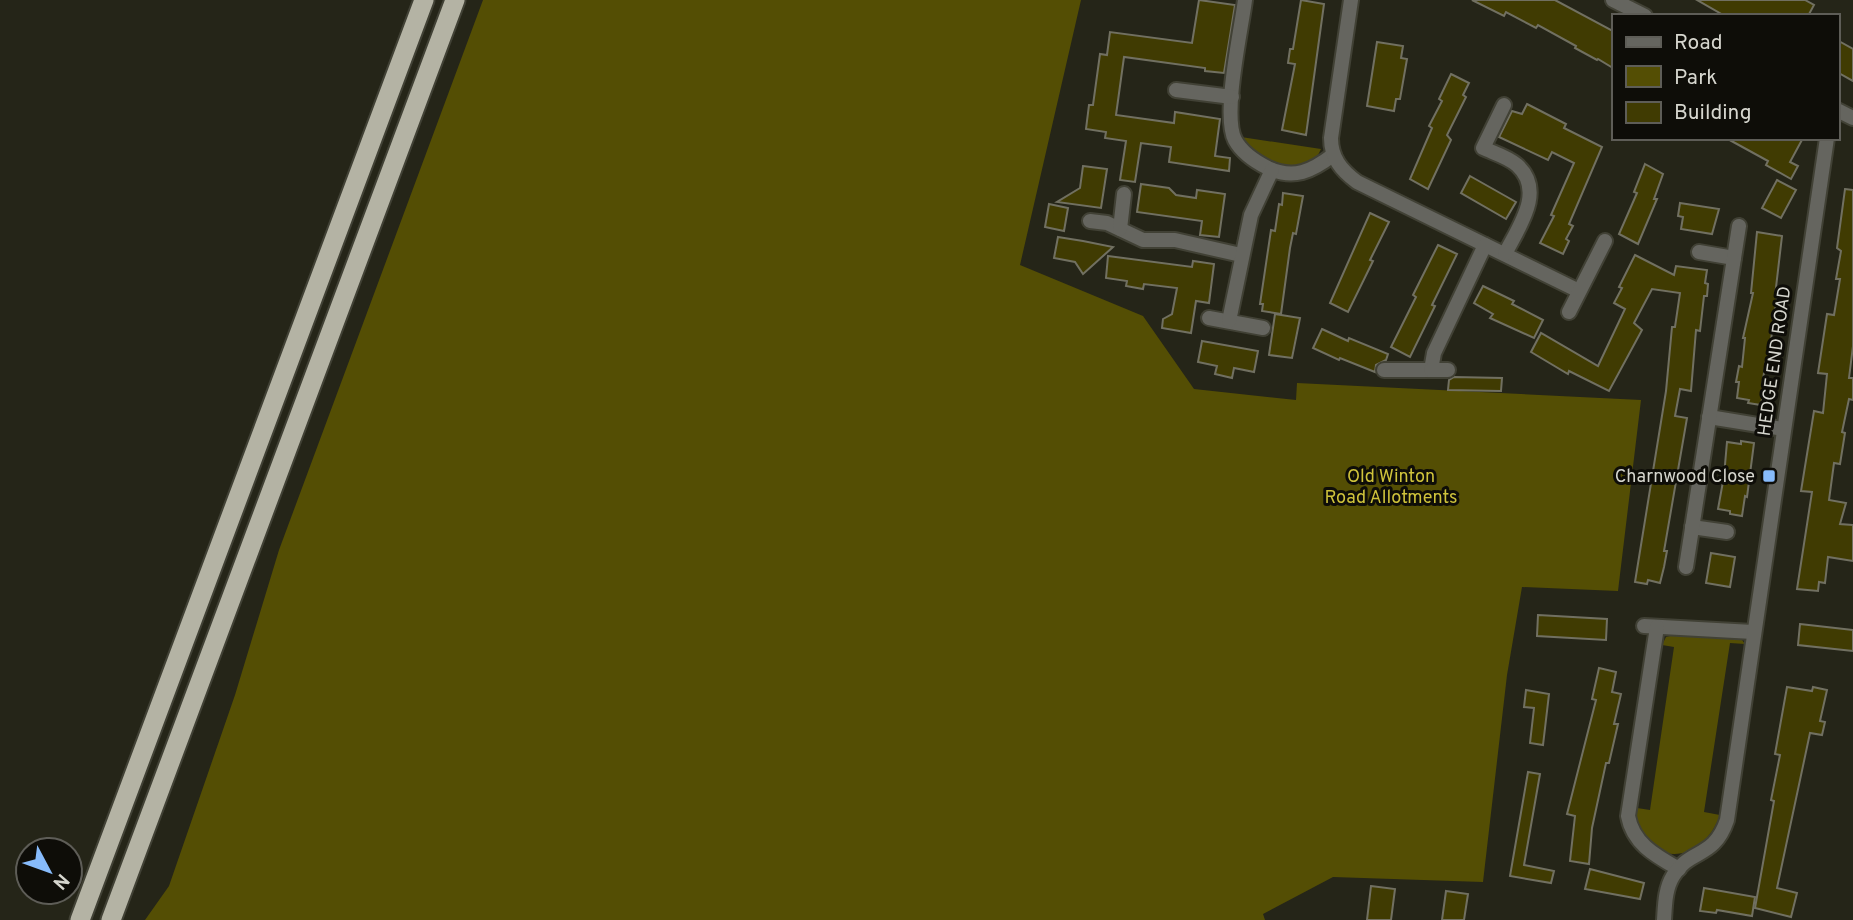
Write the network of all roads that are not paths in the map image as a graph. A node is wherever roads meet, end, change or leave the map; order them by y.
1 (424, 0) edge
2 (455, 0) edge
3 (1245, 0) edge
4 (1351, 0) edge
5 (1613, 0) edge
6 (1641, 14) edge
7 (1176, 90) dead end
8 (1232, 97) junction
9 (1504, 104) dead end
10 (1827, 140) edge
11 (1333, 155) junction
12 (1272, 170) junction
13 (1124, 194) dead end
14 (1090, 221) dead end
15 (1739, 226) dead end
16 (1121, 229) junction
17 (1605, 241) dead end
18 (1485, 245) junction
19 (1699, 252) dead end
20 (1505, 254) junction
21 (1241, 255) junction
22 (1734, 258) junction
23 (1579, 291) junction
24 (1569, 312) dead end
25 (1209, 318) dead end
26 (1228, 321) junction
27 (1263, 328) dead end
28 (1384, 370) dead end
29 (1431, 370) junction
30 (1448, 370) dead end
31 (1709, 417) junction
32 (1783, 429) junction
33 (1692, 527) junction
34 (1727, 531) dead end
35 (1686, 567) dead end
36 (1753, 632) junction
37 (1679, 869) junction
38 (80, 920) edge
39 (111, 920) edge
40 (1664, 920) edge

1 - 38 highway
2 - 39 highway
3 - 8 street
4 - 11 street
5 - 6 street
7 - 8 street
8 - 12 street
9 - 20 street
10 - 32 street, HEDGE END ROAD
11 - 12 street
11 - 18 street
12 - 21 street
13 - 16 street
14 - 16 street
15 - 22 street
16 - 21 street
17 - 23 street
18 - 20 street
18 - 29 street
19 - 22 street
20 - 23 street
21 - 26 street
22 - 31 street
23 - 24 street
25 - 26 street
26 - 27 street
28 - 29 street
29 - 30 street
31 - 32 street
31 - 33 street
32 - 36 street, HEDGE END ROAD
33 - 34 street
33 - 35 street
36 - 37 street, HEDGE END ROAD
36 - 37 street
37 - 40 street

